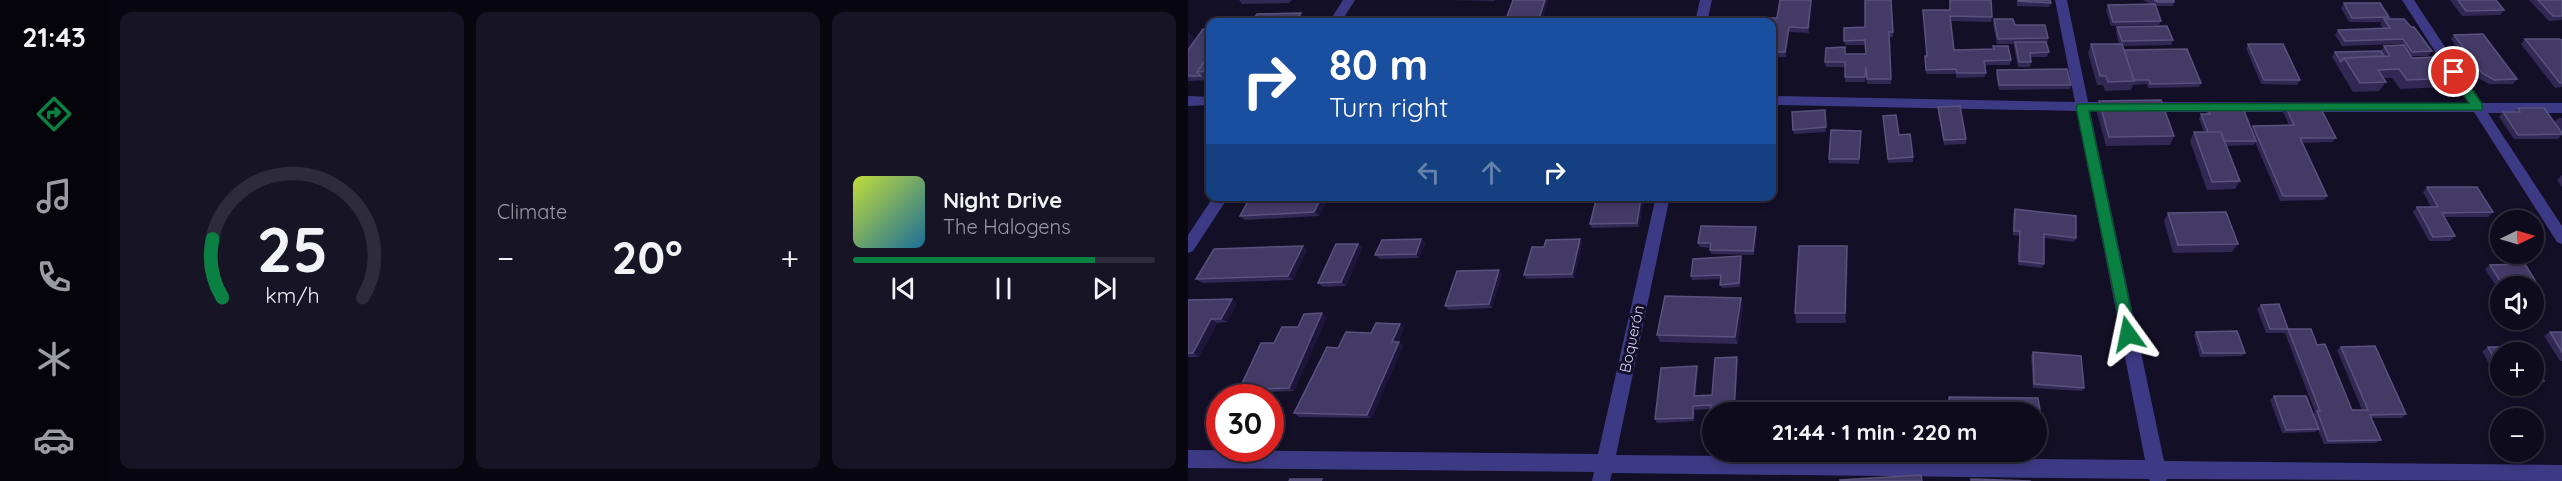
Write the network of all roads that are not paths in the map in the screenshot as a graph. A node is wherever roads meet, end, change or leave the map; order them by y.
1 (1349, 0) edge
2 (1706, 0) edge
3 (2061, 0) edge
4 (2408, 0) edge
5 (1338, 18) edge
6 (1702, 18) edge
7 (1188, 101) edge
8 (1206, 101) edge
9 (1776, 101) edge
10 (2082, 107) junction
11 (2478, 107) junction
12 (2562, 108) edge
13 (1219, 201) edge
14 (1662, 201) edge
15 (2562, 238) edge
16 (1188, 247) edge
17 (1188, 459) edge
18 (1605, 462) junction
19 (2562, 474) edge
20 (2157, 476) edge
21 (1601, 481) edge

1 - 5 street
2 - 6 street
3 - 10 street
4 - 11 street
7 - 8 street
9 - 10 street
10 - 11 street
10 - 20 street
11 - 12 street
11 - 15 street
13 - 16 street
14 - 18 street, Boquerón
17 - 18 street
18 - 20 street
18 - 21 street, Boquerón
19 - 20 street

